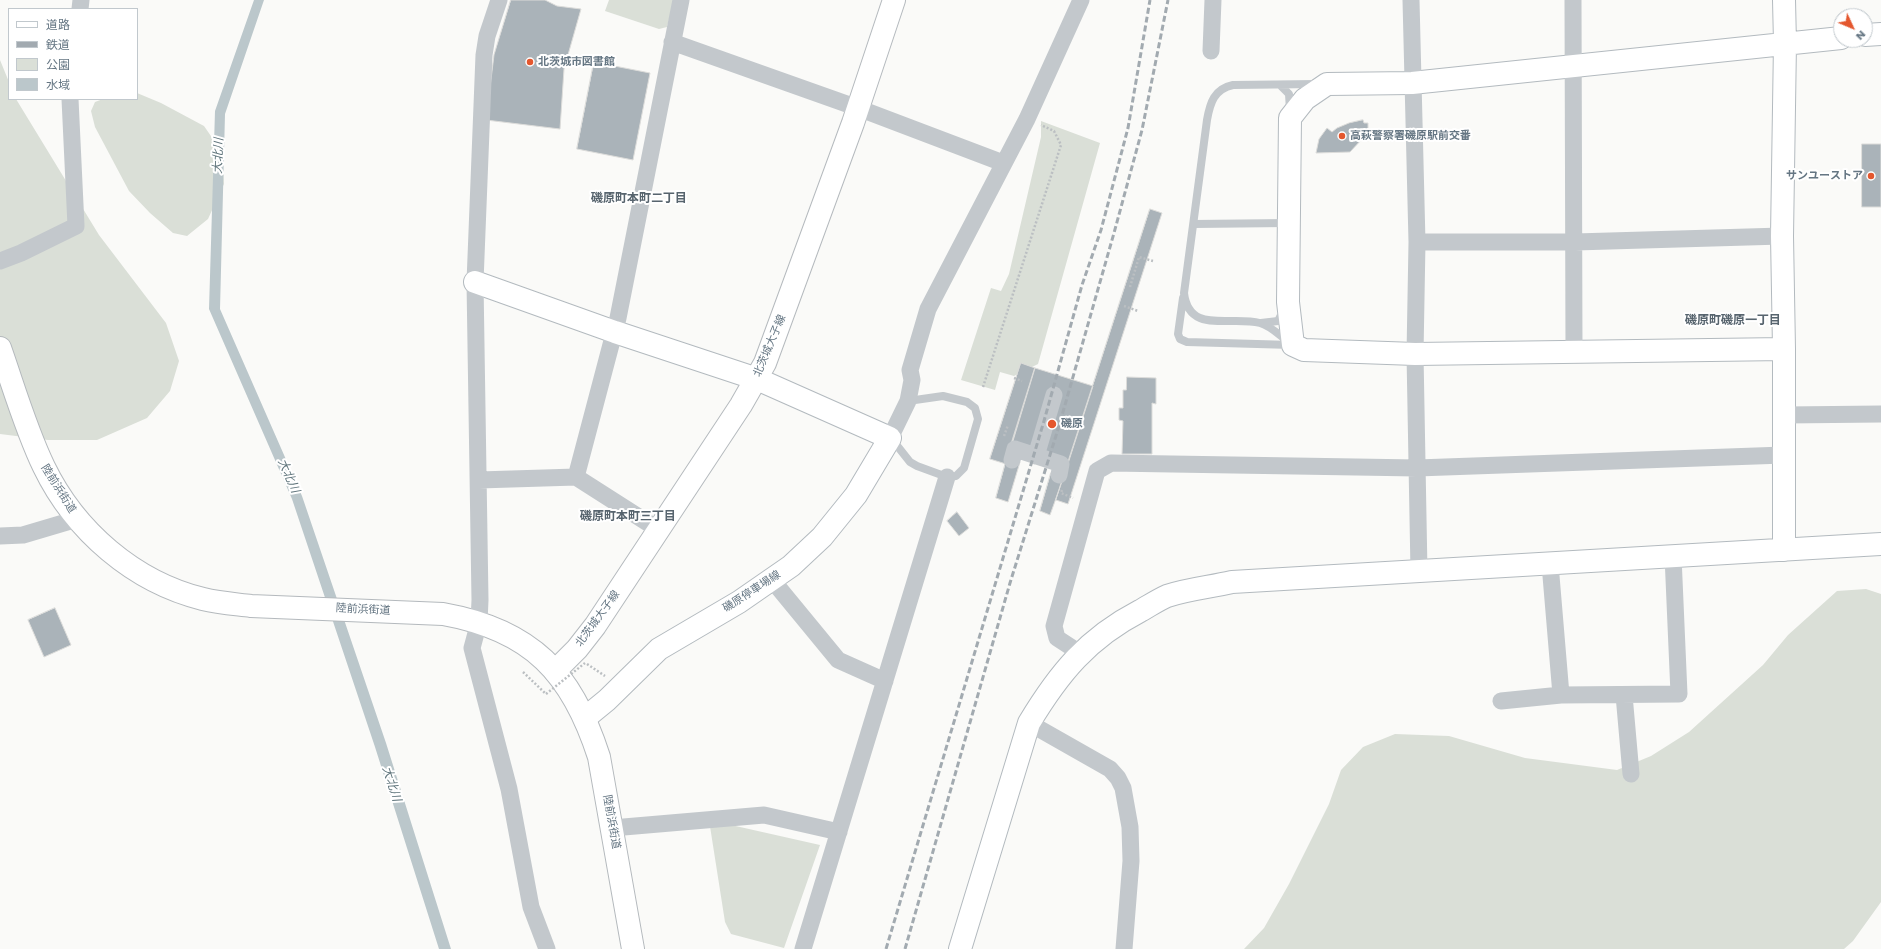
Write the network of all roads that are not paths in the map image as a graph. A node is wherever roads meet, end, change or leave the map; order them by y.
1 (499, 0) edge
2 (681, 0) edge
3 (894, 0) edge
4 (1081, 0) edge
5 (1214, 0) edge
6 (1411, 0) edge
7 (1573, 0) edge
8 (1784, 0) edge
9 (1833, 39) edge
10 (672, 42) junction
11 (1785, 44) junction
12 (1211, 51) dead end
13 (1574, 67) junction
14 (1412, 83) junction
15 (1326, 84) junction
16 (1280, 85) junction
17 (70, 100) edge
18 (858, 108) junction
19 (1290, 118) junction
20 (1003, 163) junction
21 (1288, 223) junction
22 (1194, 224) junction
23 (1782, 236) junction
24 (1416, 242) junction
25 (1575, 242) junction
26 (0, 260) edge
27 (475, 282) junction
28 (1184, 293) junction
29 (1288, 302) junction
30 (1261, 323) junction
31 (615, 332) junction
32 (1293, 345) junction
33 (0, 348) edge
34 (1784, 350) junction
35 (1574, 352) junction
36 (1415, 354) junction
37 (757, 379) junction
38 (1054, 396) dead end
39 (908, 401) junction
40 (1881, 414) edge
41 (1784, 415) junction
42 (890, 438) junction
43 (1784, 455) junction
44 (1036, 456) junction
45 (1015, 457) dead end
46 (1417, 468) junction
47 (1057, 471) dead end
48 (576, 477) junction
49 (947, 477) junction
50 (479, 480) junction
51 (77, 519) junction
52 (659, 530) junction
53 (0, 536) edge
54 (1881, 544) edge
55 (1784, 550) junction
56 (1673, 556) junction
57 (1550, 564) junction
58 (1419, 572) junction
59 (773, 581) junction
60 (480, 622) junction
61 (1080, 653) junction
62 (555, 670) junction
63 (885, 681) junction
64 (1561, 695) junction
65 (1624, 695) junction
66 (1501, 701) dead end
67 (585, 718) junction
68 (1029, 723) junction
69 (1631, 774) dead end
70 (612, 828) junction
71 (839, 832) junction
72 (547, 949) edge
73 (633, 949) edge
74 (803, 949) edge
75 (960, 949) edge
76 (1124, 949) edge

1 - 27 street
2 - 10 street
3 - 18 main road, 北茨城大子線
4 - 20 street
5 - 12 street
6 - 14 street
7 - 13 street
8 - 11 main road
9 - 11 main road
10 - 18 street
10 - 31 street
11 - 13 main road
11 - 23 main road
13 - 14 main road
13 - 25 street
14 - 15 main road
14 - 24 street
15 - 16 lane
15 - 19 main road
16 - 19 lane
16 - 22 lane
17 - 26 street
18 - 20 street
18 - 37 main road, 北茨城大子線
19 - 21 main road
20 - 39 street
21 - 22 lane
21 - 29 main road
22 - 28 lane
23 - 25 street
23 - 34 main road
24 - 25 street
24 - 36 street
25 - 35 street
27 - 31 main road
27 - 50 street
28 - 30 lane
28 - 32 lane
29 - 30 lane
29 - 32 main road
30 - 32 lane
31 - 37 main road
31 - 48 street
32 - 36 main road
33 - 51 main road, 陸前浜街道
34 - 35 main road
34 - 41 main road
35 - 36 main road
36 - 46 street
37 - 42 main road
37 - 52 main road, 北茨城大子線
38 - 44 street
39 - 42 street
39 - 49 lane
40 - 41 street
41 - 43 main road
42 - 49 lane
42 - 59 main road, 磯原停車場線
43 - 46 street
43 - 55 main road
44 - 45 street
44 - 47 street
46 - 58 street
46 - 61 street
48 - 50 street
48 - 52 street
49 - 63 street
50 - 60 street
51 - 53 street
51 - 60 main road, 陸前浜街道
52 - 62 main road, 北茨城大子線
54 - 55 main road
55 - 56 main road
56 - 57 main road
56 - 65 street
57 - 58 main road
57 - 64 street
58 - 61 main road
59 - 63 street
59 - 67 main road, 磯原停車場線
60 - 62 main road, 陸前浜街道
60 - 72 street
61 - 68 main road
62 - 67 main road, 陸前浜街道
63 - 71 street
64 - 65 street
64 - 66 street
65 - 69 street
67 - 70 main road, 陸前浜街道
68 - 75 main road
68 - 76 street
70 - 71 street
70 - 73 main road, 陸前浜街道
71 - 74 street

